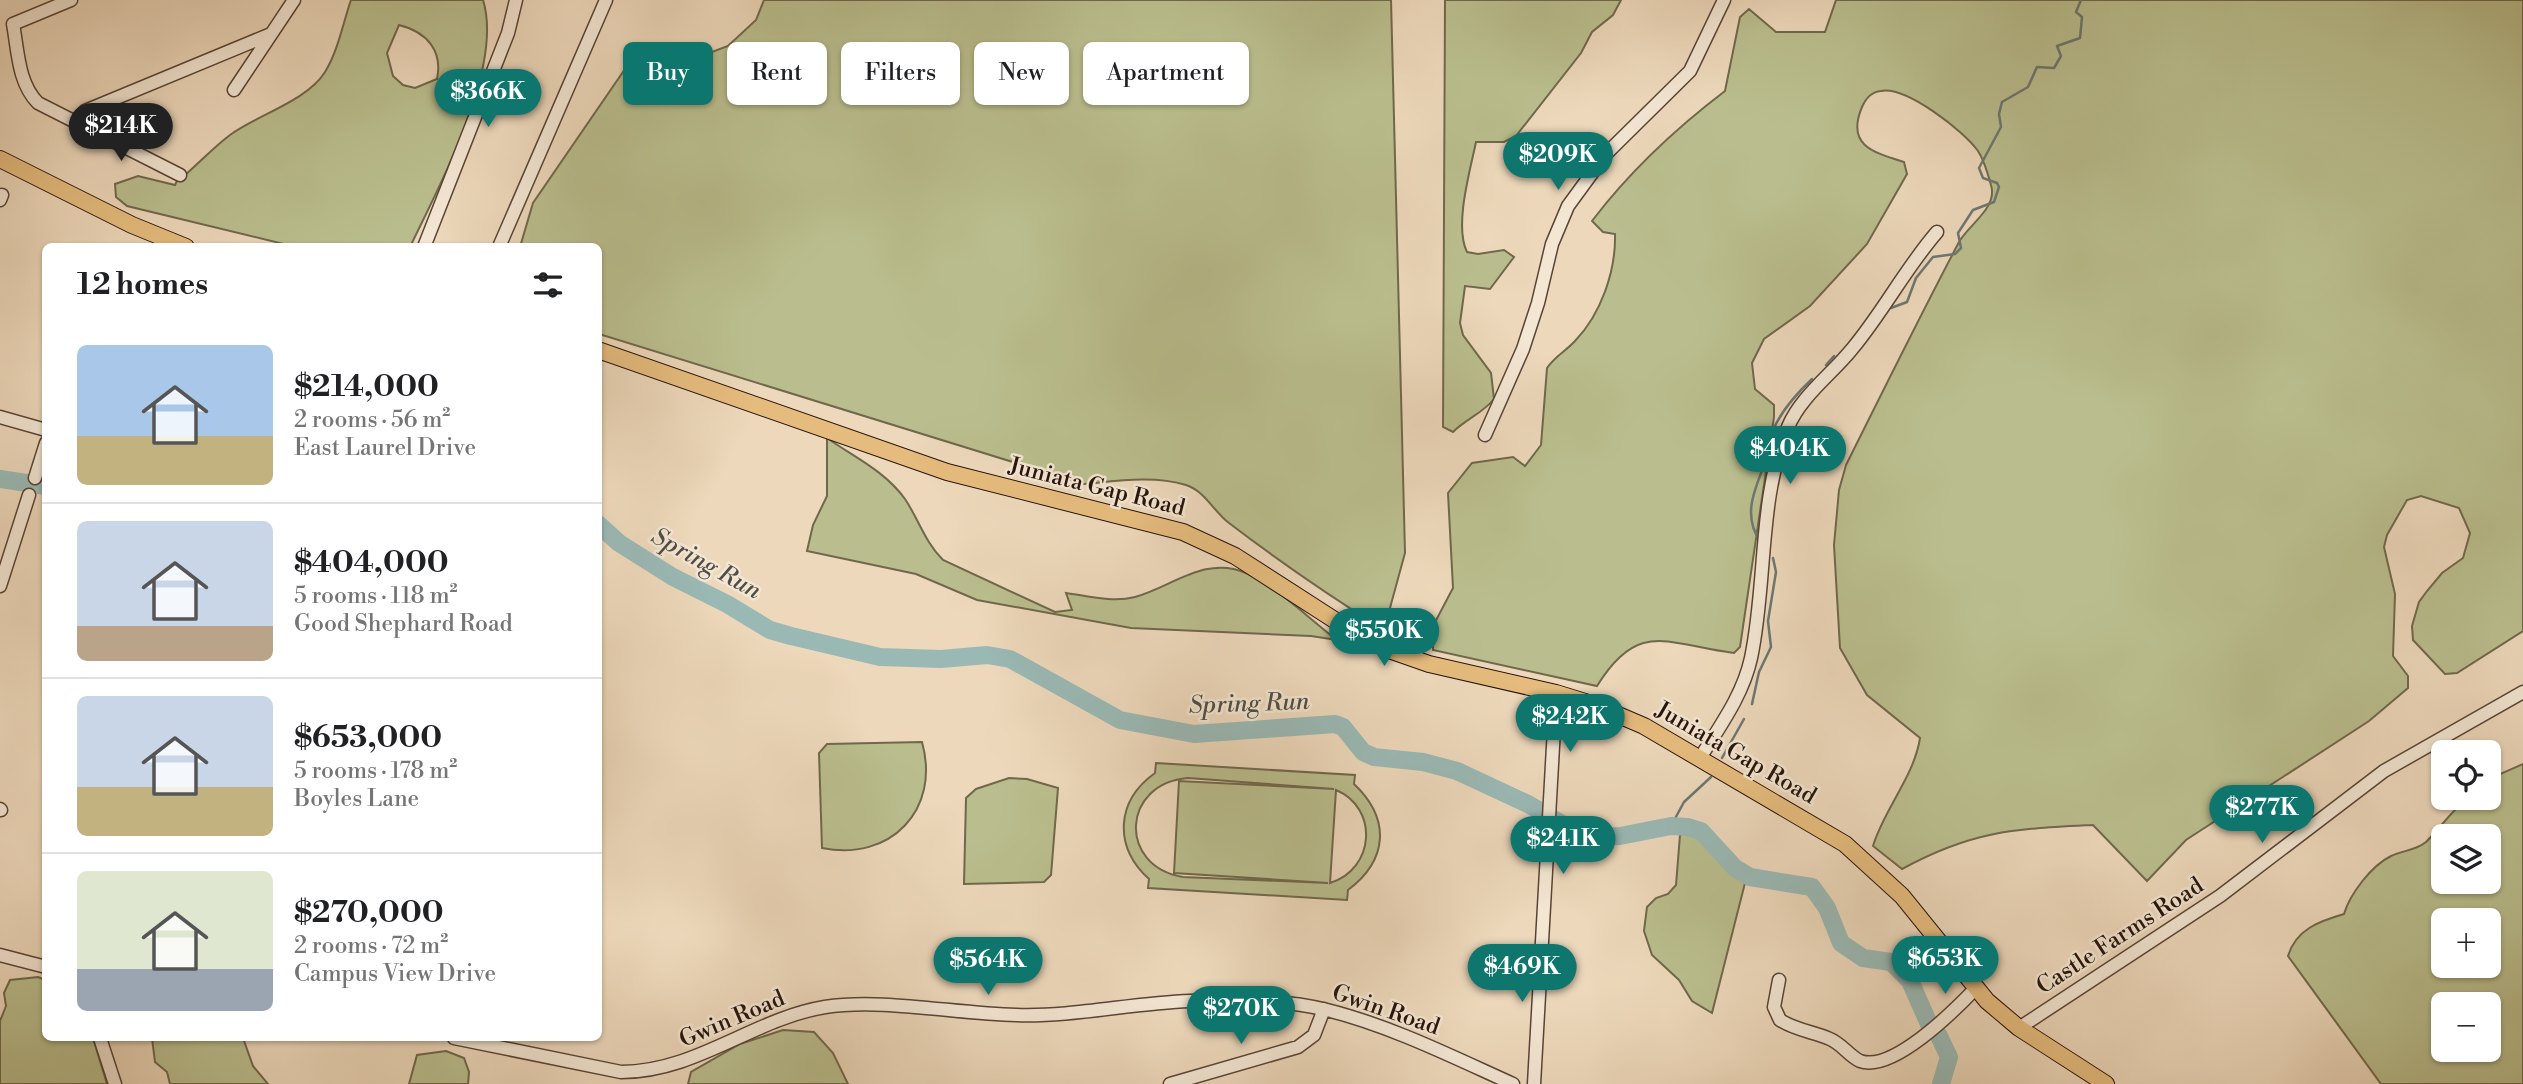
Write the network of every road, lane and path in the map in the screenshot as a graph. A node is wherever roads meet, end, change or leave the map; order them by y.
1 (71, 0) edge
2 (294, 0) edge
3 (516, 0) edge
4 (606, 0) edge
5 (1724, 0) edge
6 (0, 20) edge
7 (13, 24) junction
8 (271, 34) junction
9 (234, 90) dead end
10 (76, 121) junction
11 (0, 159) edge
12 (180, 175) dead end
13 (1937, 232) dead end
14 (176, 243) edge
15 (426, 243) edge
16 (501, 243) edge
17 (602, 351) edge
18 (0, 417) edge
19 (42, 429) edge
20 (1485, 436) dead end
21 (42, 456) edge
22 (35, 478) dead end
23 (29, 495) dead end
24 (0, 586) edge
25 (2523, 692) edge
26 (1556, 693) junction
27 (1700, 758) junction
28 (0, 955) edge
29 (42, 966) edge
30 (1779, 980) dead end
31 (1975, 989) junction
32 (1325, 1009) junction
33 (2019, 1028) junction
34 (101, 1041) edge
35 (469, 1041) edge
36 (115, 1084) edge
37 (1170, 1084) edge
38 (1513, 1084) edge
39 (1534, 1084) edge
40 (2106, 1084) edge

1 - 7 street
2 - 8 street
3 - 15 street
4 - 16 street
5 - 20 street
6 - 7 street
7 - 10 street
8 - 9 street
8 - 10 street
10 - 12 street
11 - 14 main road
13 - 27 street
17 - 26 main road, Juniata Gap Road
18 - 19 street
21 - 22 street
23 - 24 street
25 - 33 street, Castle Farms Road
26 - 27 main road, Juniata Gap Road
26 - 39 street
27 - 31 main road, Juniata Gap Road
28 - 29 street
30 - 31 street
31 - 33 main road, Juniata Gap Road
32 - 35 street, Gwin Road
32 - 37 street
32 - 38 street, Gwin Road
33 - 40 main road, Juniata Gap Road
34 - 36 street

